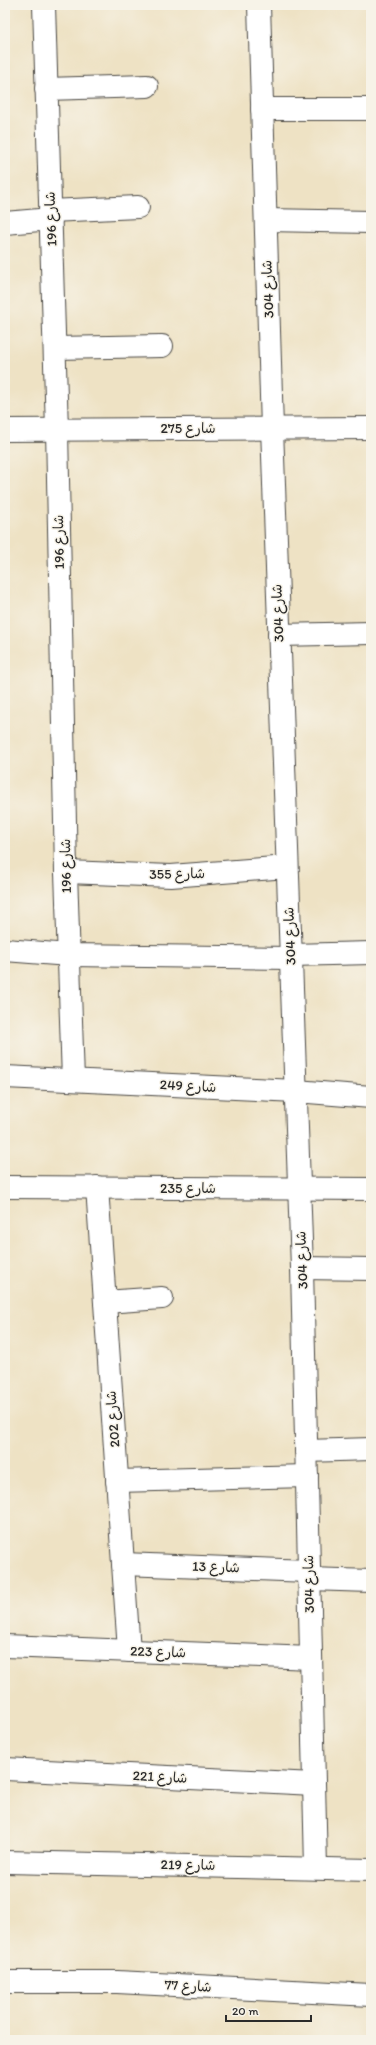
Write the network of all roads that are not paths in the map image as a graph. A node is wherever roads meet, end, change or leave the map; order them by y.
1 (44, 5) edge
2 (259, 5) edge
3 (147, 86) dead end
4 (46, 89) junction
5 (262, 109) junction
6 (371, 109) edge
7 (138, 207) dead end
8 (50, 215) junction
9 (266, 220) junction
10 (371, 222) edge
11 (5, 223) edge
12 (162, 346) dead end
13 (54, 348) junction
14 (272, 428) junction
15 (371, 428) edge
16 (5, 430) edge
17 (57, 430) junction
18 (371, 633) edge
19 (279, 635) junction
20 (287, 867) junction
21 (66, 872) junction
22 (5, 950) edge
23 (371, 953) edge
24 (68, 956) junction
25 (291, 957) junction
26 (5, 1077) edge
27 (73, 1080) junction
28 (296, 1091) junction
29 (371, 1097) edge
30 (5, 1187) edge
31 (97, 1188) junction
32 (299, 1188) junction
33 (371, 1189) edge
34 (302, 1268) junction
35 (371, 1269) edge
36 (162, 1298) dead end
37 (105, 1302) junction
38 (371, 1449) edge
39 (306, 1451) junction
40 (307, 1476) junction
41 (117, 1480) junction
42 (123, 1564) junction
43 (309, 1575) junction
44 (371, 1581) edge
45 (5, 1646) edge
46 (129, 1651) junction
47 (311, 1658) junction
48 (5, 1769) edge
49 (314, 1784) junction
50 (5, 1862) edge
51 (316, 1868) junction
52 (371, 1870) edge
53 (5, 1982) edge
54 (371, 1995) edge

1 - 4 street, شارع 196
2 - 5 street, شارع 304
3 - 4 street
4 - 8 street, شارع 196
5 - 6 street
5 - 9 street, شارع 304
7 - 8 street
8 - 11 street
8 - 13 street, شارع 196
9 - 10 street
9 - 14 street, شارع 304
12 - 13 street
13 - 17 street, شارع 196
14 - 15 street, شارع 275
14 - 17 street, شارع 275
14 - 19 street, شارع 304
16 - 17 street, شارع 275
17 - 21 street, شارع 196
18 - 19 street
19 - 20 street, شارع 304
20 - 21 street, شارع 355
20 - 25 street, شارع 304
21 - 24 street, شارع 196
22 - 24 street
23 - 25 street
24 - 25 street
24 - 27 street, شارع 196
25 - 28 street, شارع 304
26 - 27 street, شارع 249
27 - 28 street, شارع 249
28 - 29 street, شارع 249
28 - 32 street, شارع 304
30 - 31 street, شارع 235
31 - 32 street, شارع 235
31 - 37 street, شارع 202
32 - 33 street, شارع 235
32 - 34 street, شارع 304
34 - 35 street
34 - 39 street, شارع 304
36 - 37 street
37 - 41 street, شارع 202
38 - 39 street
39 - 40 street, شارع 304
40 - 41 street
40 - 43 street, شارع 304
41 - 42 street, شارع 202
42 - 43 street, شارع 13
42 - 46 street, شارع 202
43 - 44 street, شارع 13
43 - 47 street, شارع 304
45 - 46 street, شارع 223
46 - 47 street, شارع 223
47 - 49 street, شارع 304
48 - 49 street, شارع 221
49 - 51 street, شارع 304
50 - 51 street, شارع 219
51 - 52 street, شارع 219
53 - 54 street, شارع 77

